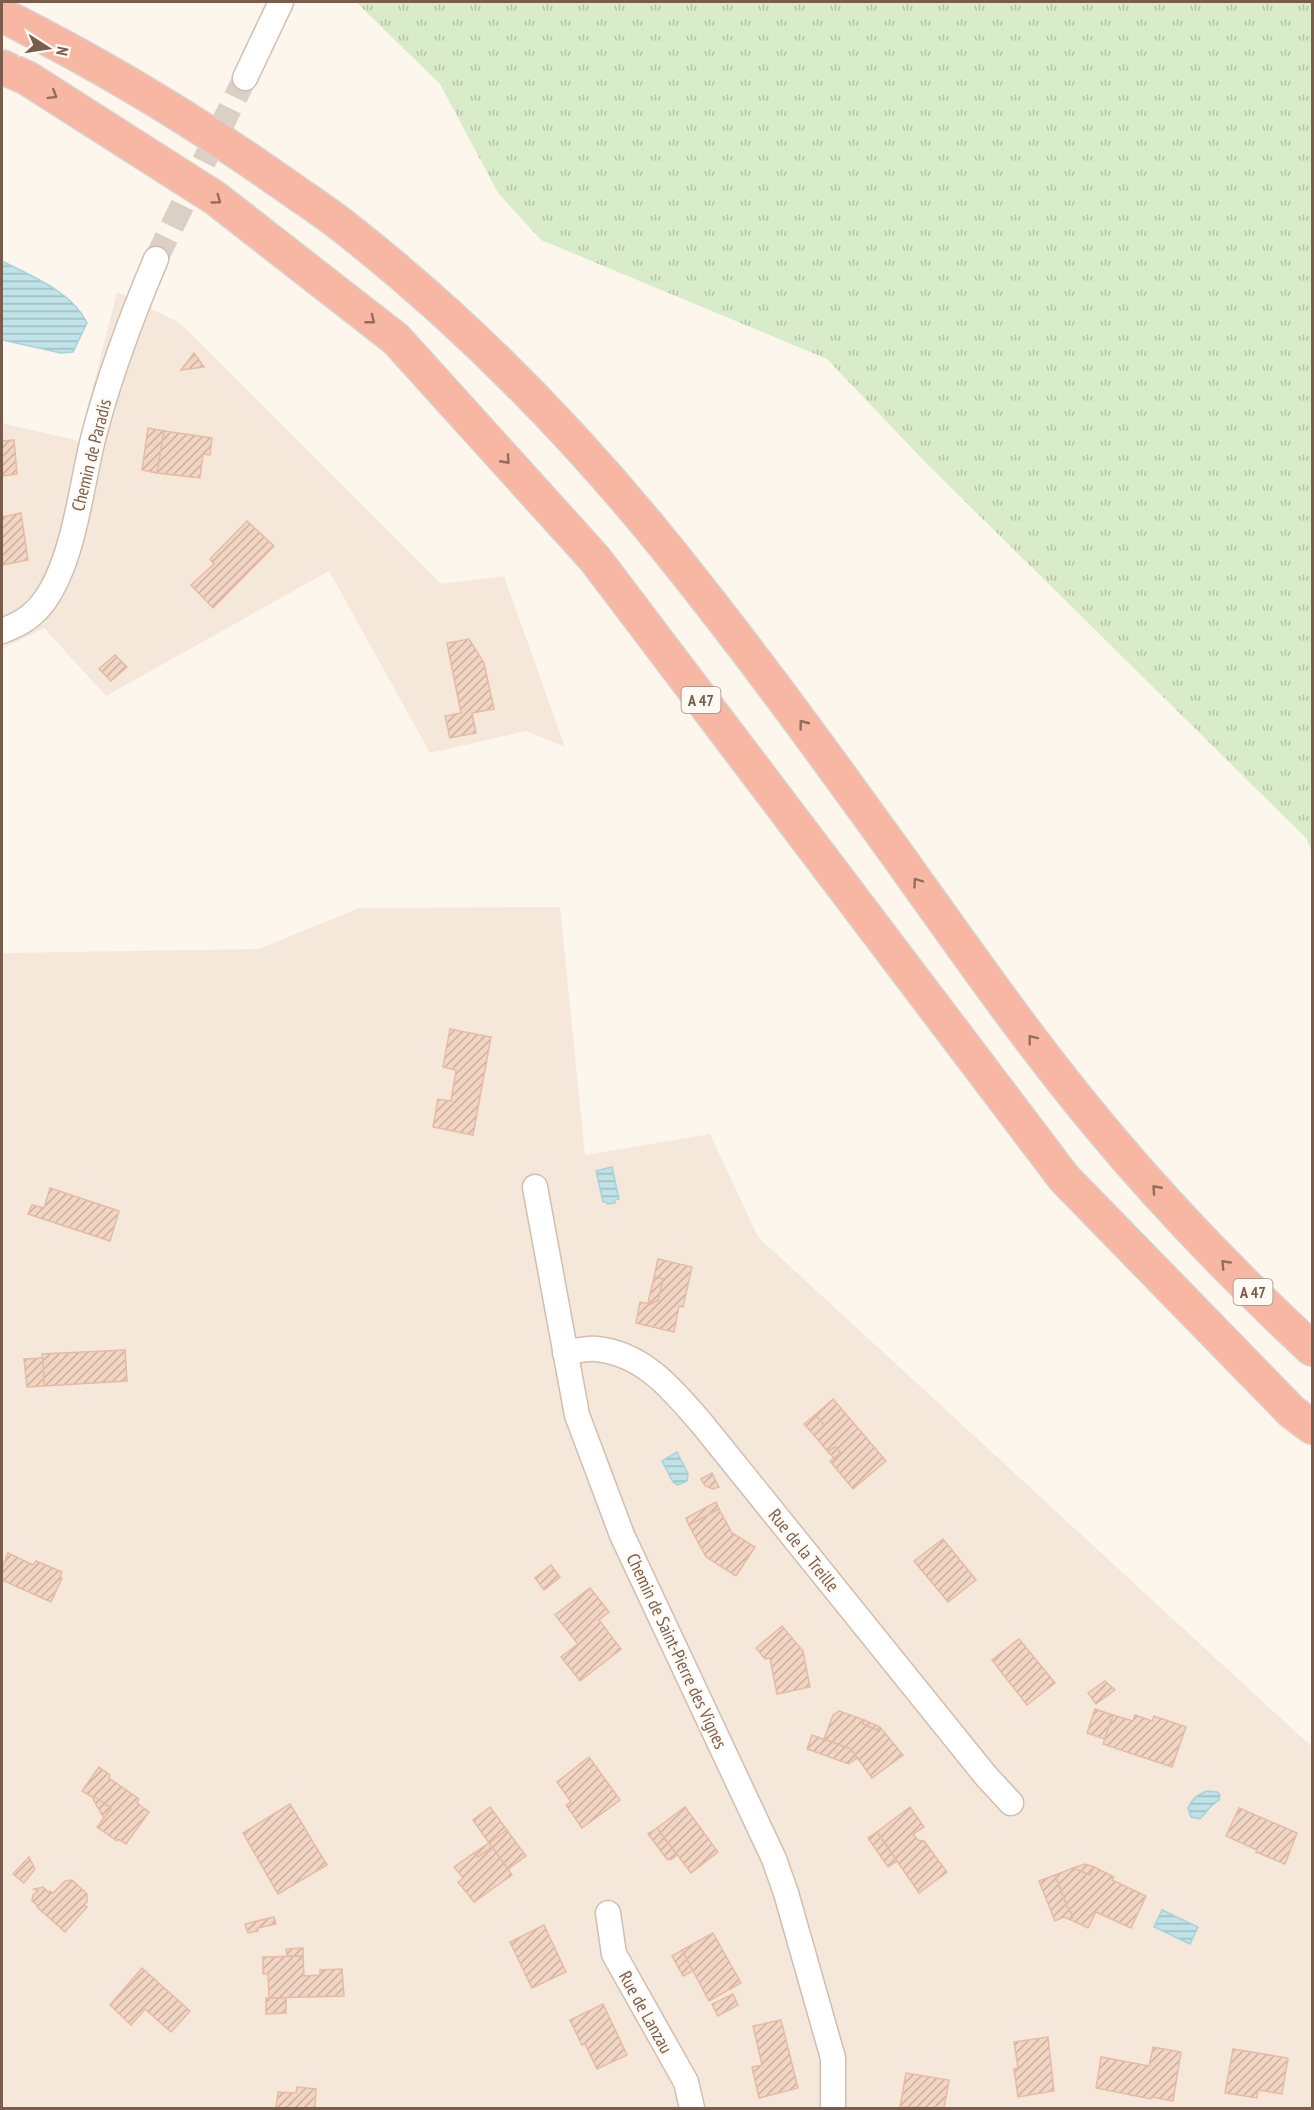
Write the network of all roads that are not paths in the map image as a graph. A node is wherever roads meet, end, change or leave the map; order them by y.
1 (281, 2) edge
2 (2, 15) edge
3 (2, 67) edge
4 (245, 78) tunnel mouth
5 (156, 259) tunnel mouth
6 (2, 631) edge
7 (535, 1187) dead end
8 (1312, 1349) edge
9 (564, 1353) junction
10 (1312, 1427) edge
11 (1011, 1803) dead end
12 (608, 1913) dead end
13 (692, 2109) edge
14 (833, 2109) edge

1 - 4 street
8 -> 2 highway, A 47
3 -> 10 highway, A 47
5 - 6 street, Chemin de Paradis
7 - 9 street, Chemin de Saint-Pierre des Vignes
9 - 11 street, Rue de la Treille
9 - 14 street, Chemin de Saint-Pierre des Vignes
12 - 13 street, Rue de Lanzau

